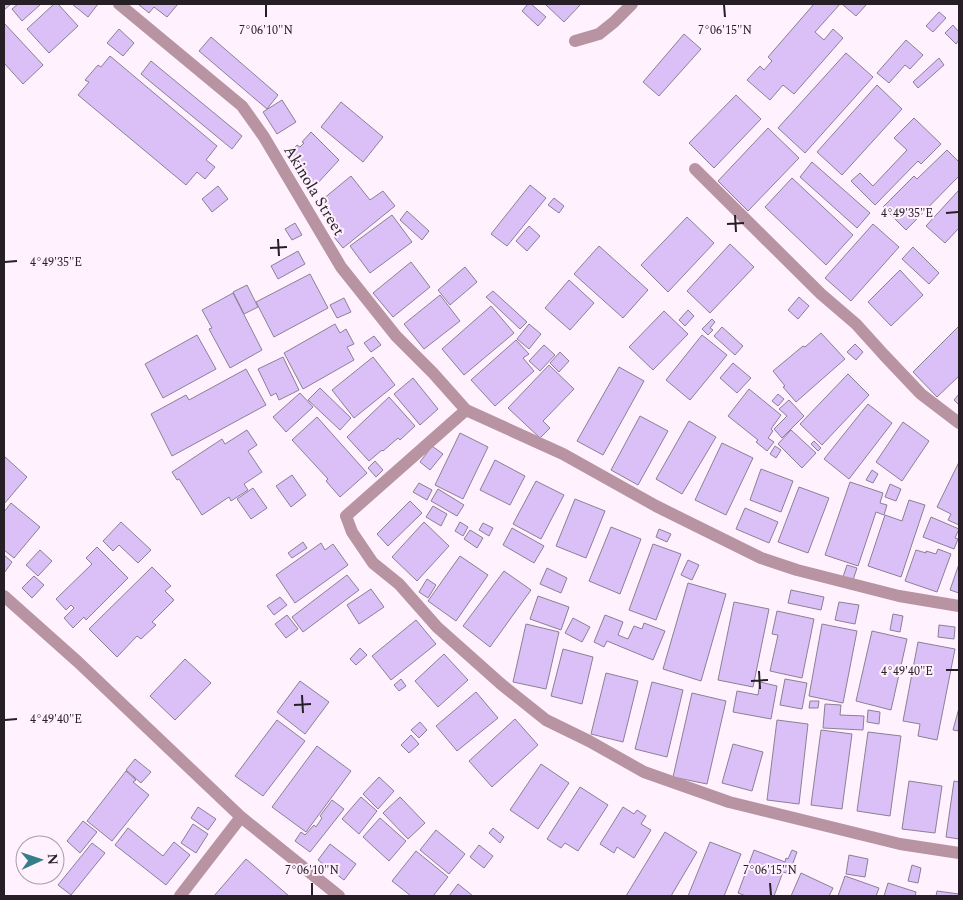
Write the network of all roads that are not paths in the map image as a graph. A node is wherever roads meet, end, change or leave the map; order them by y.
1 (119, 4) edge
2 (632, 4) edge
3 (575, 41) dead end
4 (695, 169) dead end
5 (466, 410) junction
6 (959, 423) edge
7 (4, 596) edge
8 (959, 606) edge
9 (241, 817) junction
10 (959, 853) edge
11 (180, 896) edge
12 (339, 896) edge

1 - 5 street, Akinola Street
2 - 3 street
4 - 6 street
5 - 8 street
5 - 10 street
7 - 9 street
9 - 11 street
9 - 12 street

